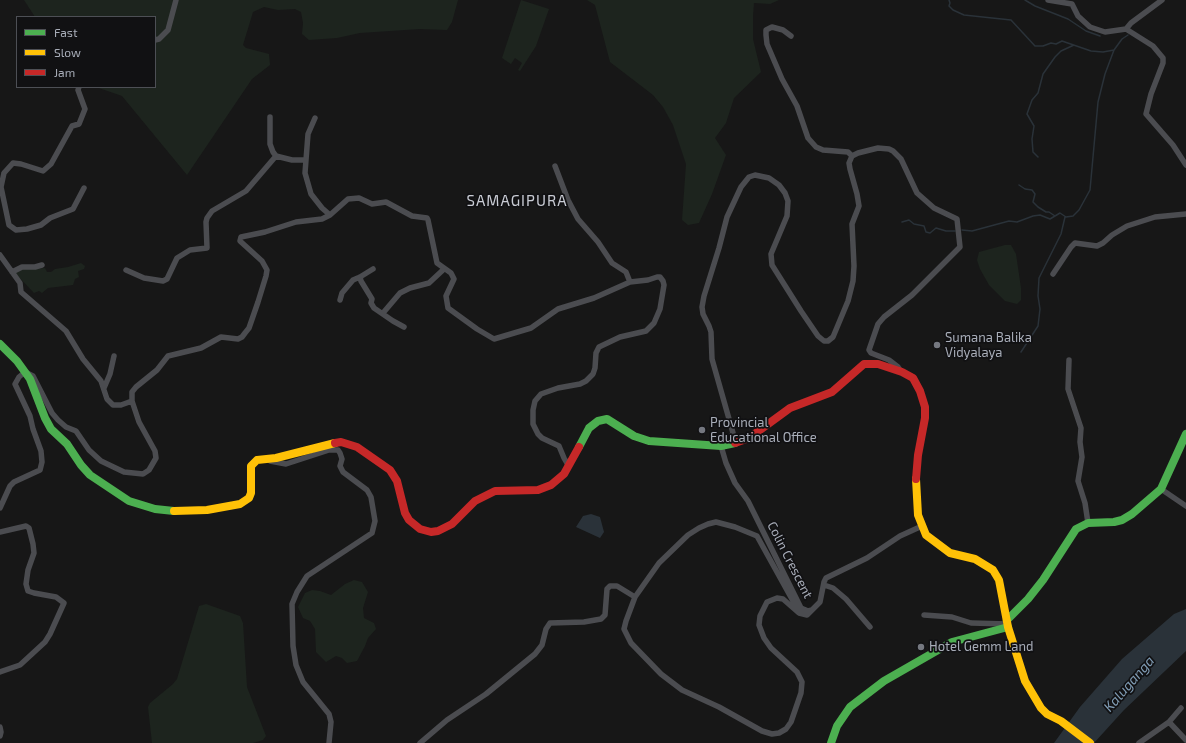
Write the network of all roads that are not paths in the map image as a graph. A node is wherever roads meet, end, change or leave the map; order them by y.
1 (176, 0) edge
2 (1048, 0) edge
3 (1162, 0) edge
4 (1072, 2) edge
5 (1126, 29) junction
6 (791, 36) dead end
7 (156, 40) edge
8 (79, 88) edge
9 (270, 117) dead end
10 (315, 118) dead end
11 (276, 156) junction
12 (852, 156) junction
13 (306, 160) junction
14 (555, 166) dead end
15 (1186, 166) edge
16 (0, 167) edge
17 (4, 173) junction
18 (84, 188) dead end
19 (1186, 214) edge
20 (330, 215) junction
21 (0, 255) edge
22 (42, 265) dead end
23 (373, 269) dead end
24 (444, 269) junction
25 (126, 270) dead end
26 (12, 272) junction
27 (1053, 274) dead end
28 (360, 278) junction
29 (630, 282) junction
30 (340, 300) dead end
31 (383, 313) junction
32 (404, 327) dead end
33 (0, 344) edge
34 (114, 356) dead end
35 (1069, 360) dead end
36 (25, 372) junction
37 (902, 372) junction
38 (104, 388) junction
39 (132, 401) junction
40 (1186, 434) edge
41 (722, 446) junction
42 (267, 459) junction
43 (568, 465) junction
44 (1161, 489) junction
45 (1186, 506) edge
46 (0, 508) edge
47 (1088, 523) junction
48 (922, 526) junction
49 (0, 532) edge
50 (824, 585) junction
51 (635, 597) junction
52 (801, 608) junction
53 (812, 610) junction
54 (924, 615) dead end
55 (1008, 624) junction
56 (870, 627) dead end
57 (0, 672) edge
58 (1181, 708) dead end
59 (1169, 722) junction
60 (0, 727) edge
61 (0, 736) edge
62 (1186, 740) edge
63 (329, 743) edge
64 (420, 743) edge
65 (831, 743) edge
66 (1090, 743) edge
67 (1139, 743) edge

1 - 7 street
2 - 4 street
3 - 5 street
4 - 5 street
5 - 15 street
6 - 12 street
8 - 17 street
9 - 11 street
10 - 13 street
11 - 13 street
11 - 25 street
12 - 37 street
12 - 41 street
13 - 20 street
14 - 29 street
16 - 17 street
17 - 18 street
19 - 27 street
20 - 24 street
20 - 39 street
21 - 26 street
22 - 26 street
23 - 28 street
24 - 29 street
24 - 31 street
26 - 38 street
28 - 30 street
28 - 31 street
29 - 43 street
31 - 32 street
33 - 36 main road
34 - 38 street
35 - 47 street
36 - 39 street
36 - 42 main road
36 - 46 street
37 - 41 main road
37 - 48 main road
38 - 39 street
40 - 44 main road
41 - 43 main road
41 - 52 street, Colin Crescent
42 - 43 main road
42 - 63 street
44 - 45 street
44 - 47 main road
47 - 55 main road
48 - 50 street, Colin Crescent
48 - 55 main road
49 - 57 street
50 - 53 street, Colin Crescent
50 - 56 street
51 - 52 street
51 - 53 street
51 - 64 street
52 - 53 street, Colin Crescent
54 - 55 street
55 - 65 main road
55 - 66 main road
58 - 59 street
59 - 62 street
59 - 67 street
60 - 61 street

